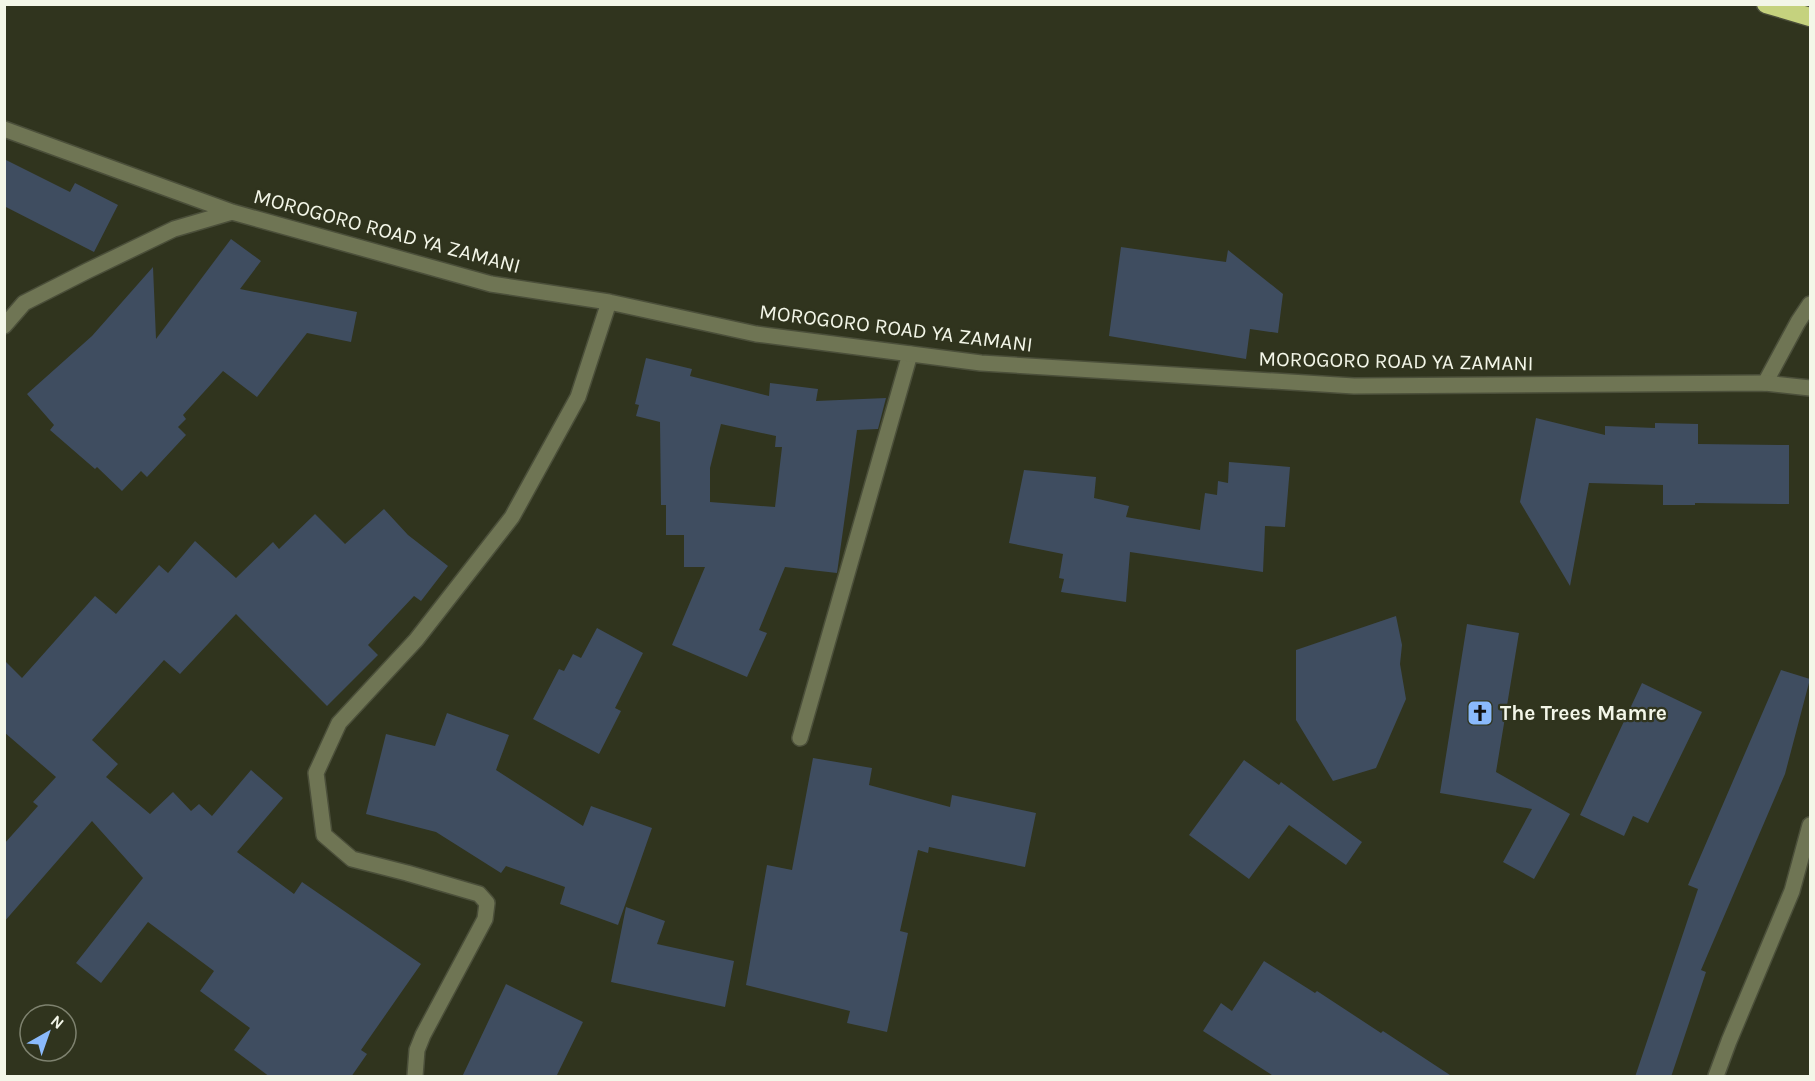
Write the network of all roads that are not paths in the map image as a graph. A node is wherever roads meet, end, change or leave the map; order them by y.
1 (1766, 4) edge
2 (1810, 17) edge
3 (4, 129) edge
4 (232, 212) junction
5 (609, 302) junction
6 (1810, 304) edge
7 (4, 326) edge
8 (910, 354) junction
9 (1765, 383) junction
10 (1810, 387) edge
11 (800, 738) dead end
12 (1810, 825) edge
13 (415, 1077) edge
14 (1716, 1077) edge

1 - 2 highway
3 - 4 street, MOROGORO ROAD YA ZAMANI
4 - 5 street, MOROGORO ROAD YA ZAMANI
4 - 7 street
5 - 8 street, MOROGORO ROAD YA ZAMANI
5 - 13 street
6 - 9 street
8 - 9 street, MOROGORO ROAD YA ZAMANI
8 - 11 street
9 - 10 street, MOROGORO ROAD YA ZAMANI
12 - 14 street

